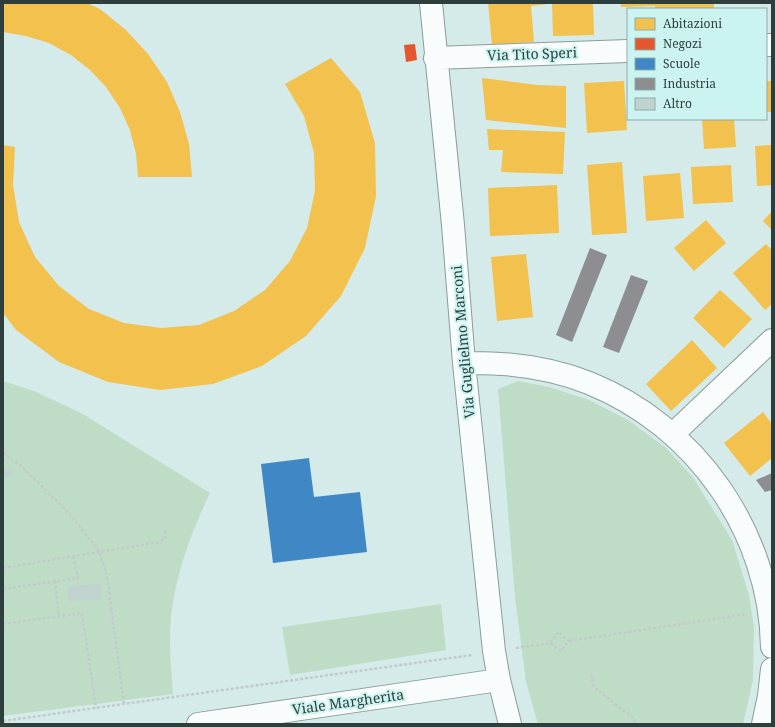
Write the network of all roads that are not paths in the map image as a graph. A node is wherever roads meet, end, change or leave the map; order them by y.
1 (431, 3) edge
2 (627, 50) edge
3 (436, 58) junction
4 (772, 340) edge
5 (464, 363) junction
6 (673, 434) junction
7 (767, 578) edge
8 (772, 637) edge
9 (772, 647) edge
10 (772, 669) edge
11 (499, 680) junction
12 (198, 724) edge
13 (201, 724) edge
14 (510, 724) edge
15 (763, 724) edge

1 - 3 street, Via Guglielmo Marconi
2 - 3 street, Via Tito Speri
3 - 5 street, Via Guglielmo Marconi
4 - 6 street
5 - 6 street
5 - 11 street, Via Guglielmo Marconi
6 - 7 street
7 - 8 street
8 - 9 street
10 - 15 street
11 - 13 street, Viale Margherita
11 - 14 street, Via Guglielmo Marconi
12 - 13 street, Viale Margherita

